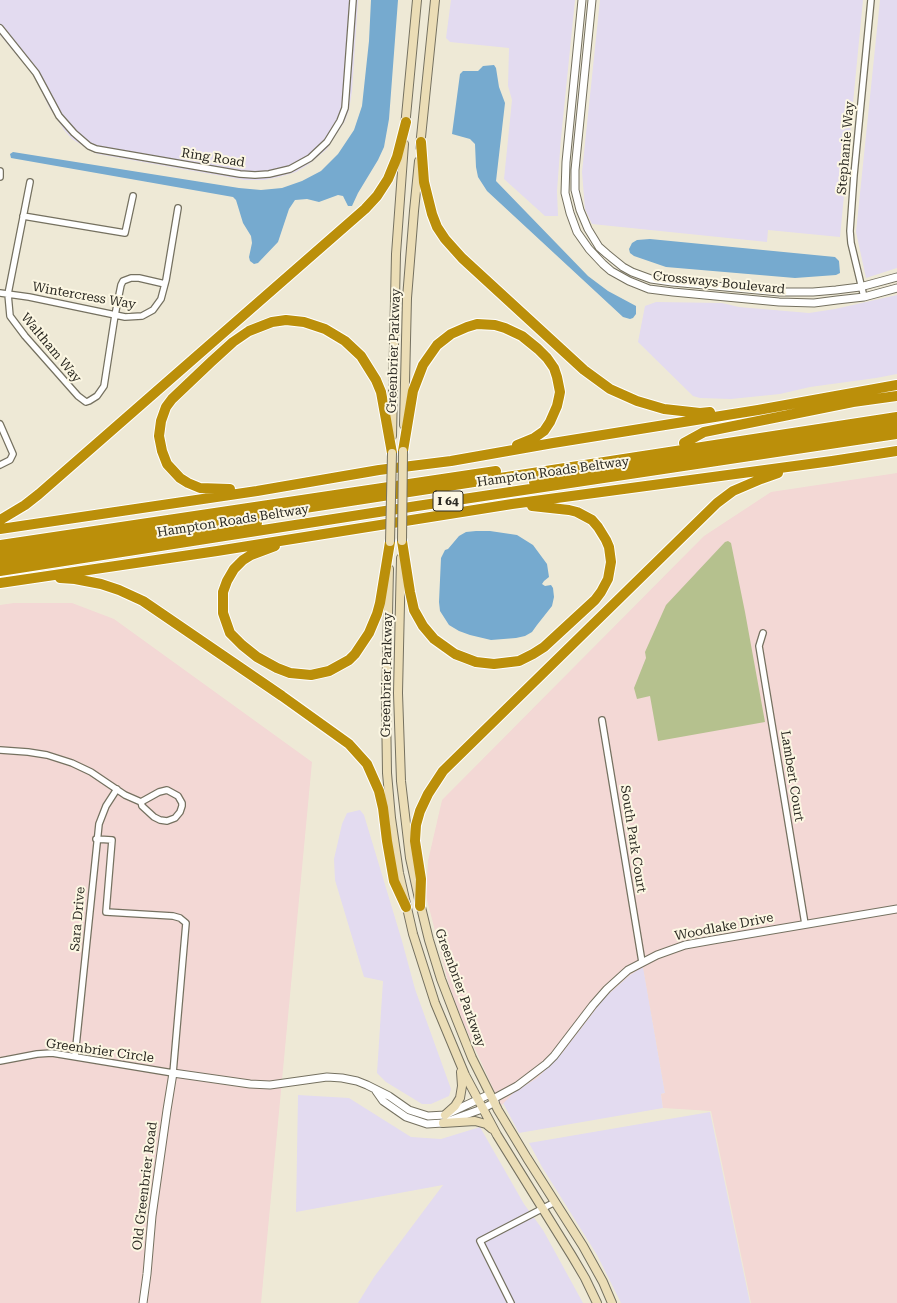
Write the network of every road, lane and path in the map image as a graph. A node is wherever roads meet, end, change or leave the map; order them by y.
1 (353, 0) edge
2 (417, 0) edge
3 (435, 0) edge
4 (582, 0) edge
5 (592, 0) edge
6 (871, 0) edge
7 (0, 28) edge
8 (406, 122) junction
9 (421, 142) junction
10 (0, 171) edge
11 (0, 177) edge
12 (30, 182) dead end
13 (133, 196) dead end
14 (178, 208) dead end
15 (24, 216) junction
16 (897, 277) edge
17 (165, 284) junction
18 (860, 287) junction
19 (897, 288) edge
20 (0, 293) edge
21 (8, 294) junction
22 (864, 297) junction
23 (115, 315) junction
24 (897, 385) edge
25 (897, 396) edge
26 (758, 410) junction
27 (897, 411) edge
28 (897, 416) edge
29 (0, 424) edge
30 (897, 426) edge
31 (897, 434) edge
32 (684, 442) junction
33 (403, 451) junction
34 (897, 451) edge
35 (392, 453) junction
36 (451, 461) junction
37 (832, 461) junction
38 (0, 465) edge
39 (282, 486) junction
40 (512, 504) junction
41 (0, 520) edge
42 (0, 529) edge
43 (294, 538) junction
44 (402, 541) junction
45 (390, 542) junction
46 (0, 545) edge
47 (0, 553) edge
48 (0, 563) edge
49 (0, 571) edge
50 (24, 579) junction
51 (0, 583) edge
52 (763, 633) dead end
53 (602, 720) dead end
54 (0, 750) edge
55 (117, 789) junction
56 (141, 802) junction
57 (96, 839) junction
58 (420, 906) junction
59 (406, 907) junction
60 (897, 908) edge
61 (805, 924) junction
62 (642, 962) junction
63 (76, 1056) junction
64 (0, 1061) edge
65 (460, 1063) junction
66 (173, 1073) junction
67 (492, 1098) junction
68 (478, 1100) junction
69 (482, 1109) junction
70 (444, 1119) junction
71 (494, 1131) junction
72 (555, 1202) junction
73 (542, 1208) junction
74 (143, 1303) edge
75 (511, 1303) edge
76 (596, 1303) edge
77 (612, 1303) edge

1 - 7 street, Ring Road
2 - 8 main road, Greenbrier Parkway
3 - 9 main road, Greenbrier Parkway
4 - 22 street, Crossways Boulevard
5 - 18 street, Crossways Boulevard
6 - 18 street, Stephanie Way
8 - 35 main road, Greenbrier Parkway
8 - 41 highway
9 - 26 highway
9 - 33 main road, Greenbrier Parkway
10 - 11 street
12 - 15 street, Waltham Way
13 - 15 street
14 - 17 street, Wintercress Way
15 - 21 street, Waltham Way
16 - 18 street, Crossways Boulevard
17 - 23 street, Wintercress Way
17 - 23 street
18 - 22 street, Stephanie Way
19 - 22 street, Crossways Boulevard
20 - 21 street, Wintercress Way
21 - 23 street, Wintercress Way
21 - 23 street, Waltham Way
24 - 26 highway
25 - 32 highway
26 - 36 highway
27 - 32 highway, Hampton Roads Beltway / I 64
28 - 47 highway
29 - 38 street
30 - 48 highway
31 - 49 highway, Hampton Roads Beltway / I 64
32 - 46 highway, Hampton Roads Beltway / I 64
33 - 36 highway
33 - 44 main road, Greenbrier Parkway, bridge
34 - 37 highway
35 - 39 highway
35 - 45 main road, Greenbrier Parkway, bridge
36 - 39 highway
37 - 40 highway
37 - 58 highway
39 - 42 highway
40 - 43 highway
40 - 44 highway
43 - 45 highway
43 - 50 highway
44 - 58 main road, Greenbrier Parkway
45 - 59 main road, Greenbrier Parkway
50 - 51 highway
50 - 59 highway
52 - 61 street, Lambert Court
53 - 62 street, South Park Court
54 - 55 street
55 - 56 street
55 - 57 street, Sara Drive
56 - 56 street
57 - 63 street, Sara Drive
57 - 66 street
58 - 67 main road, Greenbrier Parkway
59 - 65 main road, Greenbrier Parkway
60 - 61 street, Woodlake Drive
61 - 62 street, Woodlake Drive
62 - 67 street, Woodlake Drive
63 - 64 street, Greenbrier Circle
63 - 66 street, Greenbrier Circle
65 - 68 main road, Greenbrier Parkway
65 - 70 main road
66 - 70 street, Woodlake Drive
66 - 74 street, Old Greenbrier Road
67 - 68 street, Woodlake Drive
67 - 69 street, Woodlake Drive
67 - 72 main road, Greenbrier Parkway
68 - 69 main road, Greenbrier Parkway
68 - 70 street, Woodlake Drive
69 - 70 street, Woodlake Drive
69 - 71 main road, Greenbrier Parkway
70 - 71 main road
71 - 73 main road, Greenbrier Parkway
72 - 73 street
72 - 77 main road, Greenbrier Parkway
73 - 75 street
73 - 76 main road, Greenbrier Parkway

